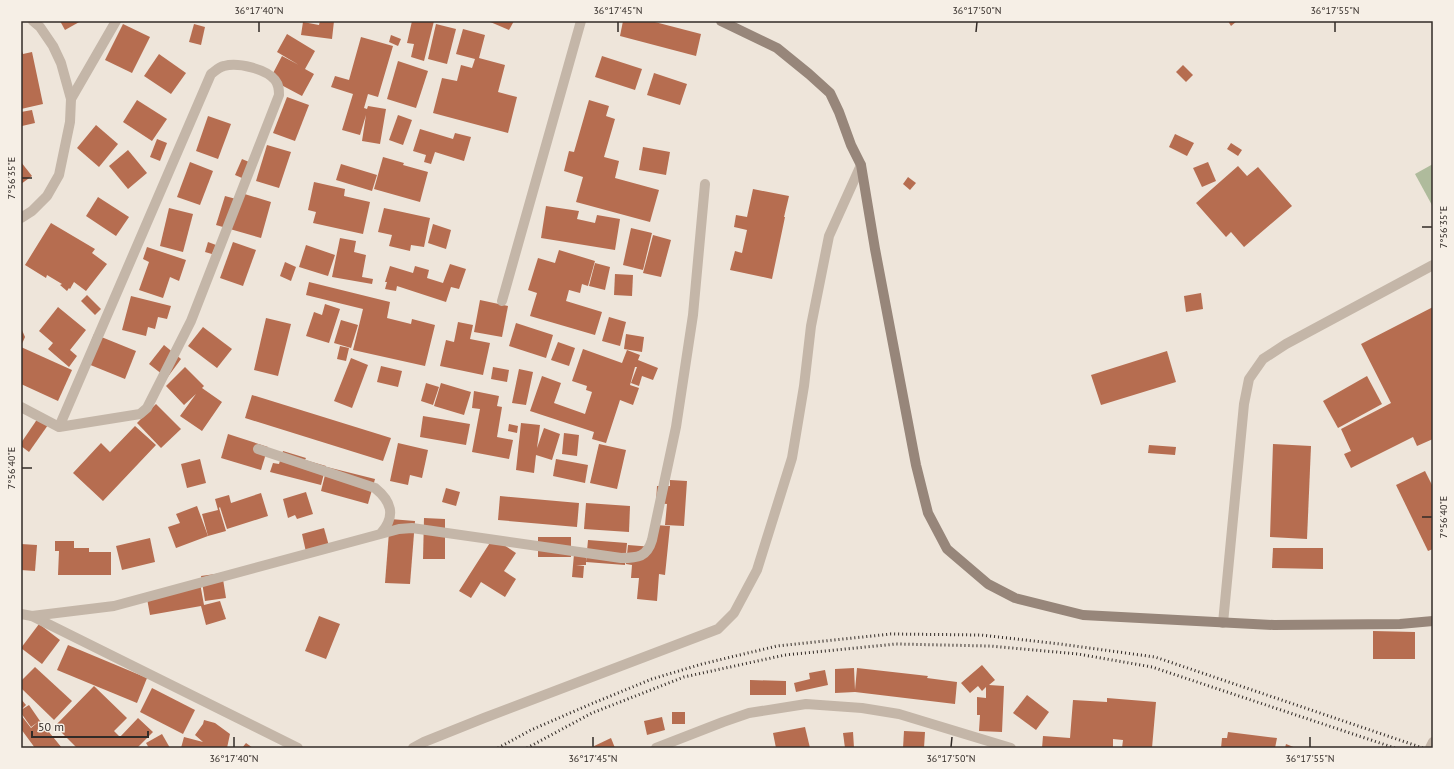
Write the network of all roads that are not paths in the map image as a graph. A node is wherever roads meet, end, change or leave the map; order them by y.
1 (34, 21) edge
2 (581, 21) edge
3 (721, 21) edge
4 (112, 23) edge
5 (71, 99) junction
6 (861, 165) junction
7 (705, 184) dead end
8 (21, 218) edge
9 (1433, 265) edge
10 (502, 301) dead end
11 (21, 407) edge
12 (59, 427) junction
13 (258, 449) dead end
14 (382, 532) junction
15 (21, 614) edge
16 (32, 616) junction
17 (1433, 621) edge
18 (1224, 624) junction
19 (1433, 742) edge
20 (298, 748) edge
21 (413, 748) edge
22 (656, 748) edge
23 (1011, 748) edge
24 (1430, 748) edge

1 - 5 street
2 - 10 street
3 - 6 main road
4 - 5 street
5 - 8 street
6 - 18 main road
6 - 21 street
7 - 14 street
9 - 18 street
11 - 12 street
12 - 12 street
13 - 14 street
14 - 16 street
15 - 16 street
16 - 20 street
17 - 18 main road
19 - 24 street
22 - 23 street

